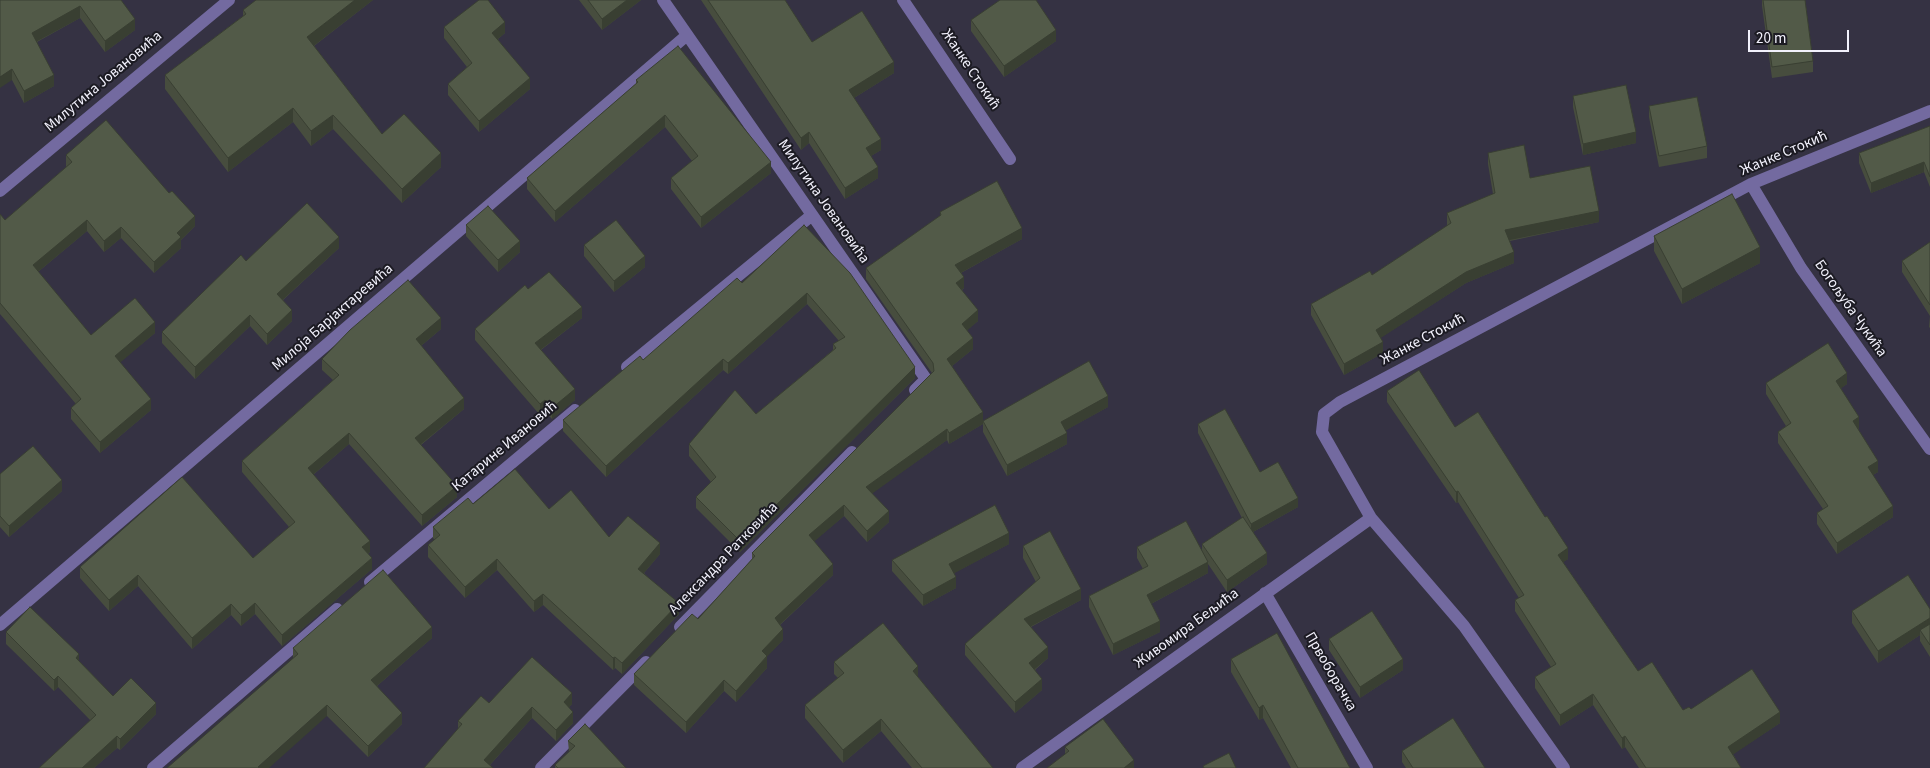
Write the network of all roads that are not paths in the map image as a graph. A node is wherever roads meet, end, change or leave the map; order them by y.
1 (229, 0) edge
2 (663, 0) edge
3 (903, 0) edge
4 (686, 36) junction
5 (1930, 111) edge
6 (1010, 159) dead end
7 (1751, 184) junction
8 (0, 190) edge
9 (812, 215) junction
10 (614, 378) edge
11 (908, 398) edge
12 (583, 404) edge
13 (861, 444) edge
14 (1930, 449) edge
15 (1371, 518) junction
16 (1265, 593) junction
17 (0, 625) edge
18 (674, 634) edge
19 (653, 655) edge
20 (153, 768) edge
21 (541, 768) edge
22 (1022, 768) edge
23 (1367, 768) edge
24 (1564, 768) edge

1 - 8 street, Милутина Јовановића
2 - 4 street, Милутина Јовановића
3 - 6 street, Жанке Стокић
4 - 9 street, Милутина Јовановића
4 - 17 street, Милоја Барјактаревића
5 - 7 street, Жанке Стокић
7 - 14 street, Богољуба Чукића
7 - 15 street, Жанке Стокић
9 - 10 street
9 - 11 street, Милутина Јовановића
12 - 20 street, Катарине Ивановић
13 - 18 street, Александра Ратковића
15 - 16 street, Живомира Бељића
15 - 24 street, Жанке Стокић
16 - 22 street, Живомира Бељића
16 - 23 street, Првоборачка
19 - 21 street

